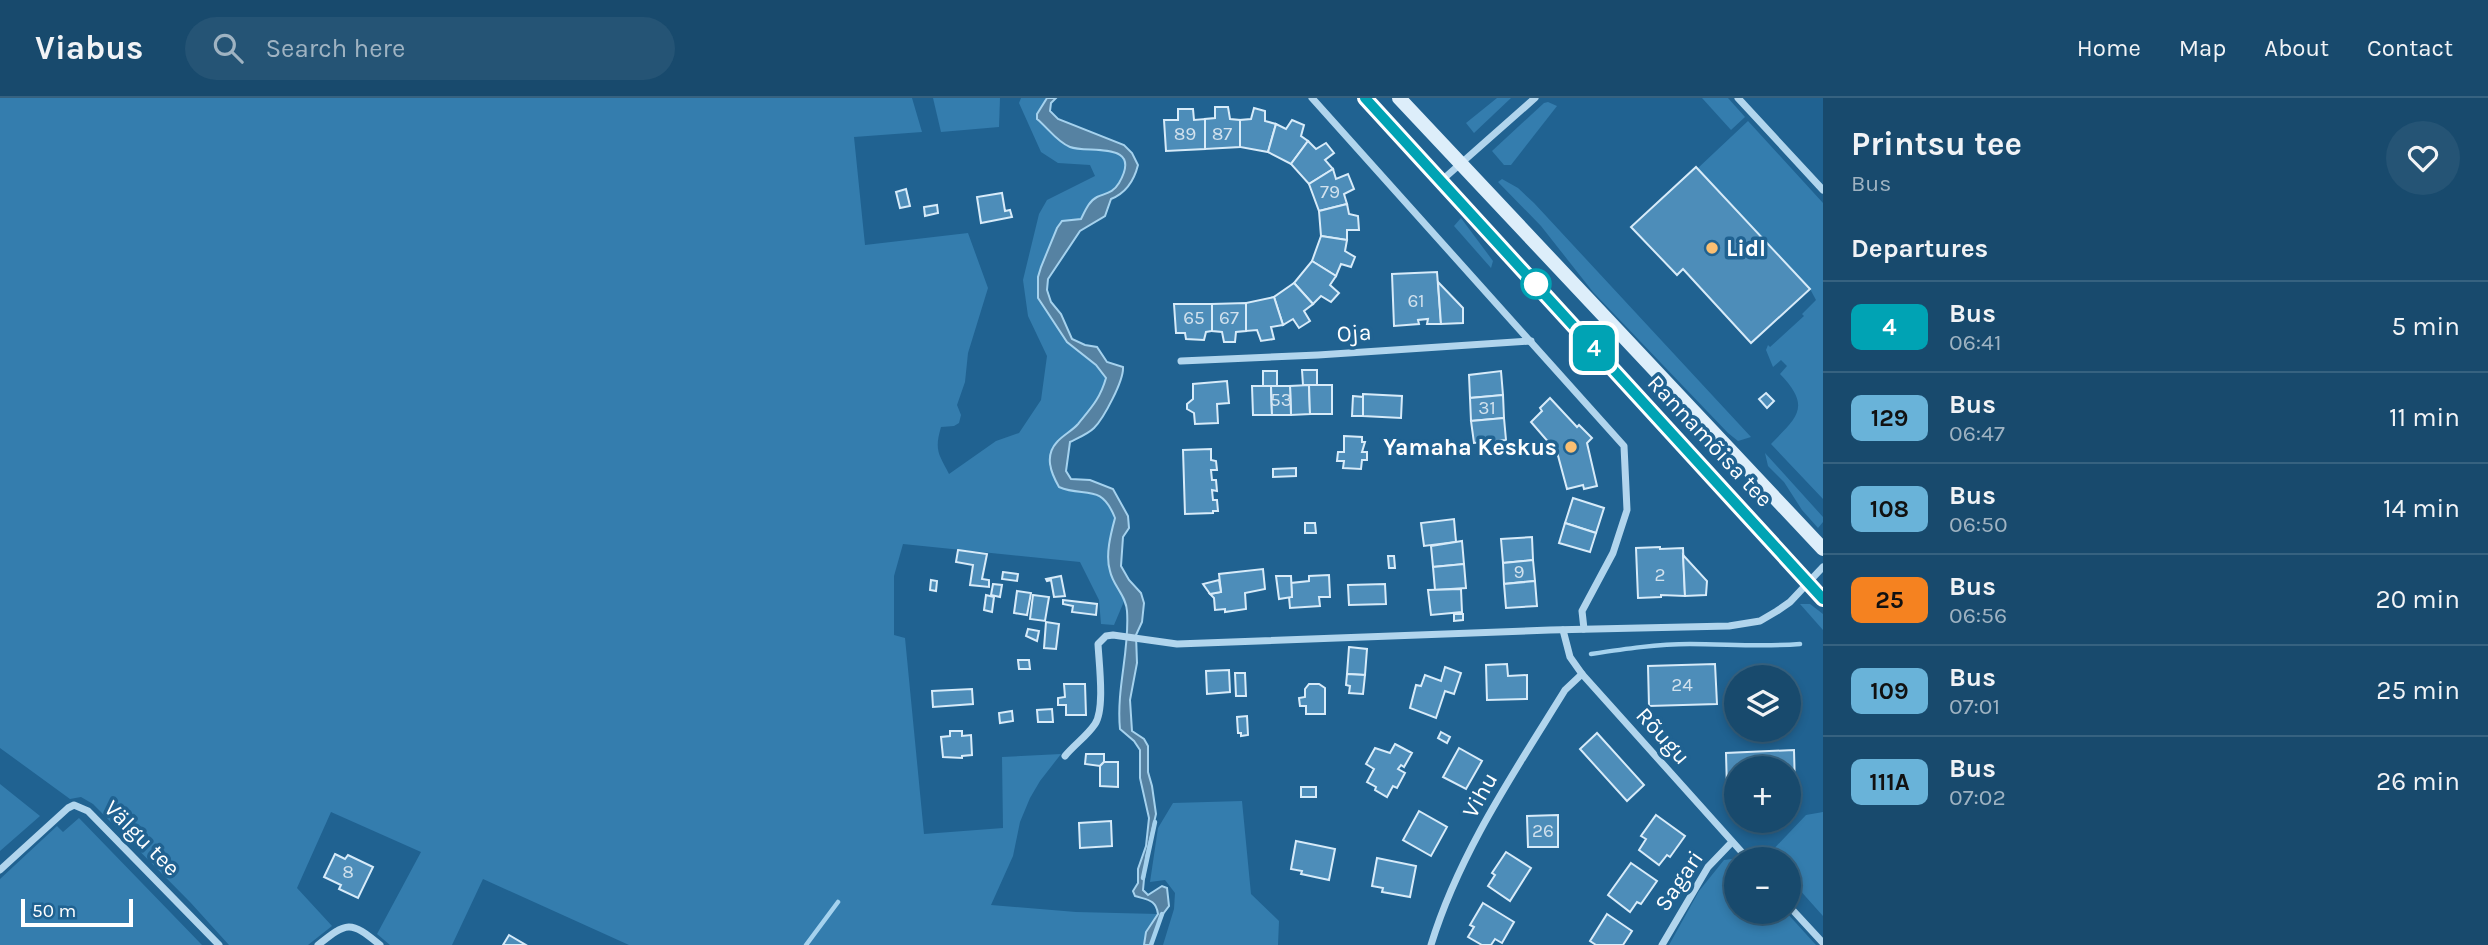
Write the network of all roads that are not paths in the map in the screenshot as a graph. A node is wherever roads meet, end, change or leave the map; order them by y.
1 (1312, 98) edge
2 (1365, 98) edge
3 (1399, 98) edge
4 (1535, 98) edge
5 (1738, 98) edge
6 (1460, 163) junction
7 (1440, 181) junction
8 (1823, 190) edge
9 (1531, 341) junction
10 (1181, 361) dead end
11 (1823, 549) edge
12 (1823, 567) edge
13 (1816, 582) edge
14 (1823, 598) edge
15 (1584, 629) junction
16 (1563, 630) junction
17 (1582, 674) junction
18 (1065, 756) dead end
19 (1732, 842) junction
20 (1737, 847) edge
21 (0, 870) edge
22 (1801, 919) edge
23 (1823, 943) edge
24 (219, 945) edge
25 (317, 945) edge
26 (380, 945) edge
27 (1431, 945) edge
28 (1662, 945) edge

1 - 9 street
2 - 7 main road, Rannamõisa tee
3 - 6 main road, Rannamõisa tee
4 - 6 street
5 - 8 street
6 - 7 street
6 - 11 main road, Rannamõisa tee
7 - 13 main road, Rannamõisa tee
9 - 10 street, Oja
9 - 15 street
12 - 13 street
13 - 14 main road, Rannamõisa tee
13 - 15 street
15 - 16 street
16 - 17 street, Rõugu
16 - 18 street
17 - 19 street, Rõugu
17 - 27 street, Vihu
19 - 20 street, Rõugu
19 - 28 street, Sagari
21 - 24 street, Välgu tee
22 - 23 street
25 - 26 street

